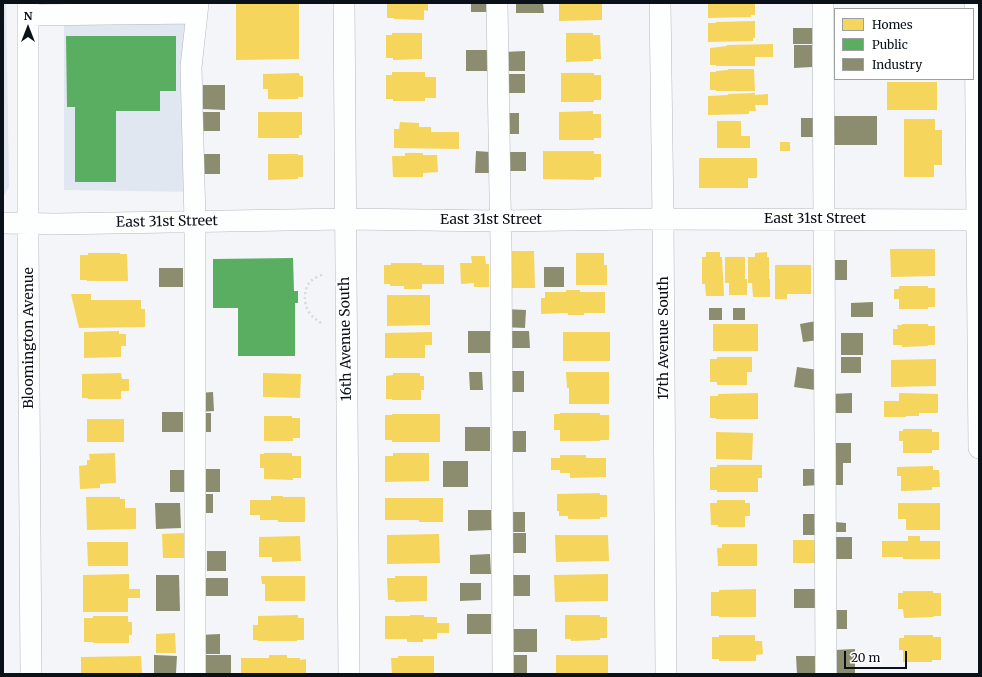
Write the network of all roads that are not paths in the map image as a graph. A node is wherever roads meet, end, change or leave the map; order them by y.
1 (344, 3) edge
2 (497, 3) edge
3 (660, 3) edge
4 (823, 3) edge
5 (975, 3) edge
6 (101, 8) edge
7 (155, 8) edge
8 (198, 8) edge
9 (28, 9) edge
10 (345, 219) junction
11 (663, 219) junction
12 (824, 219) junction
13 (978, 220) edge
14 (195, 221) junction
15 (500, 221) junction
16 (3, 223) edge
17 (29, 223) junction
18 (979, 448) edge
19 (31, 674) edge
20 (195, 674) edge
21 (349, 674) edge
22 (502, 674) edge
23 (666, 674) edge
24 (826, 674) edge

1 - 10 street, 16th Avenue South
2 - 15 street
3 - 11 street, 17th Avenue South
4 - 12 street
5 - 13 street
6 - 7 street
6 - 9 street
7 - 8 street
8 - 14 street
9 - 17 street, Bloomington Avenue
10 - 14 street, East 31st Street
10 - 15 street, East 31st Street
10 - 21 street, 16th Avenue South
11 - 12 street, East 31st Street
11 - 15 street, East 31st Street
11 - 23 street, 17th Avenue South
12 - 13 street, East 31st Street
12 - 24 street
13 - 18 street
14 - 17 street, East 31st Street
14 - 20 street
15 - 22 street
16 - 17 street, East 31st Street
17 - 19 street, Bloomington Avenue

